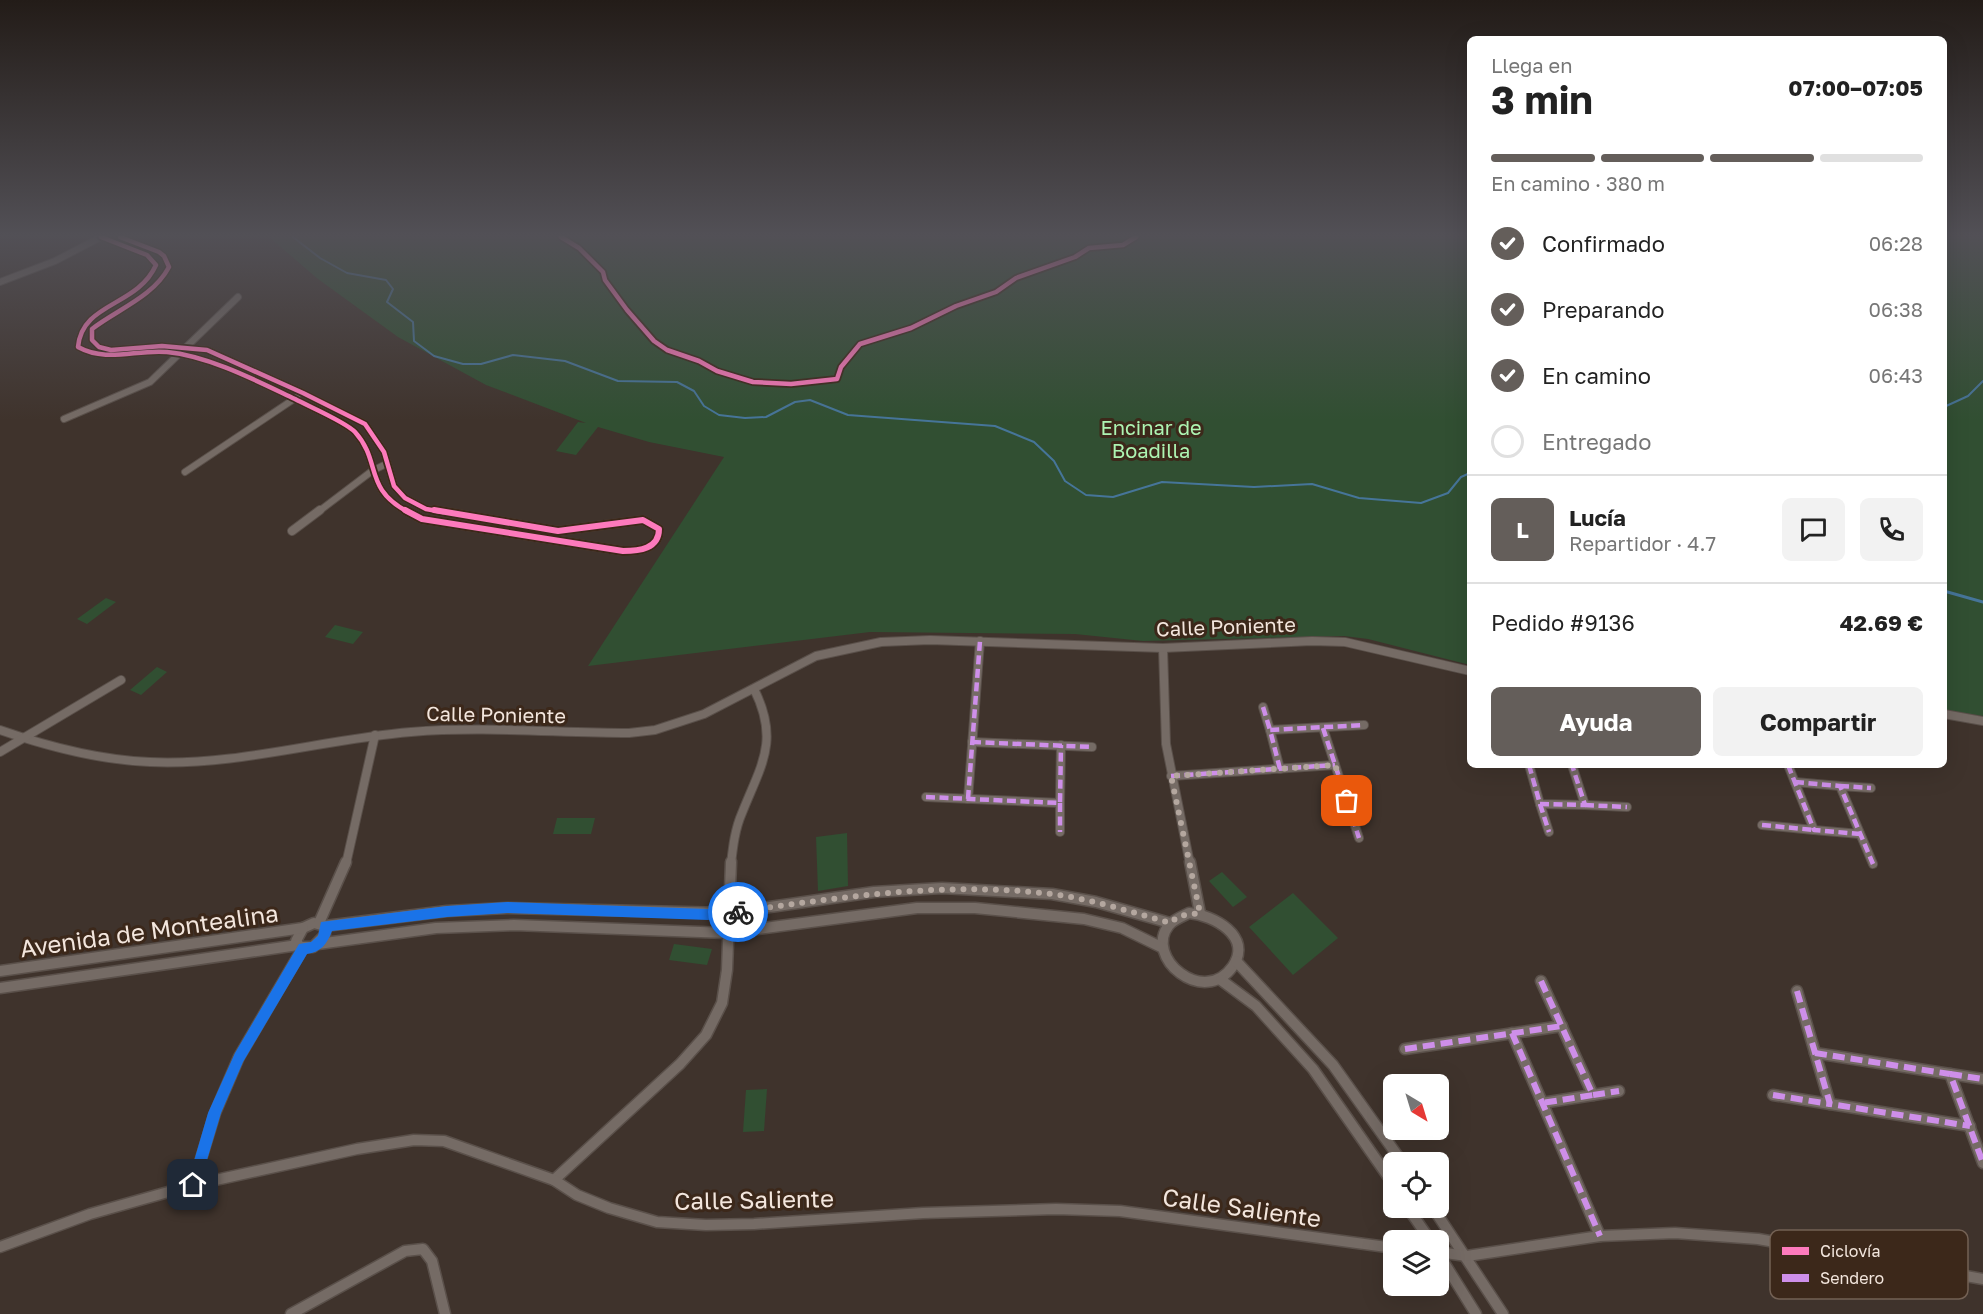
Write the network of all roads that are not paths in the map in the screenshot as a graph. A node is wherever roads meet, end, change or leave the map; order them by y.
1 (124, 298) edge
2 (135, 298) edge
3 (237, 298) edge
4 (186, 346) junction
5 (179, 354) junction
6 (303, 393) junction
7 (294, 399) junction
8 (64, 419) dead end
9 (386, 464) junction
10 (372, 471) junction
11 (184, 472) dead end
12 (292, 531) dead end
13 (980, 641) junction
14 (1163, 648) junction
15 (1467, 670) edge
16 (121, 680) dead end
17 (754, 689) junction
18 (1263, 707) dead end
19 (1947, 715) edge
20 (1983, 721) edge
21 (1364, 725) dead end
22 (1323, 728) junction
23 (0, 730) edge
24 (1270, 730) junction
25 (375, 735) junction
26 (23, 738) junction
27 (972, 742) junction
28 (1061, 745) junction
29 (1092, 747) dead end
30 (0, 752) edge
31 (1335, 765) junction
32 (1529, 768) edge
33 (1573, 768) edge
34 (1789, 768) edge
35 (1280, 769) junction
36 (1171, 776) junction
37 (1795, 782) junction
38 (1840, 786) junction
39 (1871, 789) dead end
40 (926, 797) dead end
41 (968, 799) junction
42 (1060, 803) junction
43 (1540, 804) junction
44 (1585, 805) junction
45 (1627, 807) dead end
46 (1761, 825) dead end
47 (1814, 830) junction
48 (1060, 832) dead end
49 (1549, 832) dead end
50 (1860, 834) junction
51 (1359, 838) dead end
52 (1873, 864) dead end
53 (728, 913) junction
54 (1200, 913) junction
55 (1170, 923) junction
56 (322, 924) junction
57 (303, 928) junction
58 (727, 933) junction
59 (318, 944) junction
60 (300, 947) junction
61 (1163, 948) junction
62 (1236, 961) junction
63 (0, 970) edge
64 (1221, 980) junction
65 (1541, 981) dead end
66 (0, 988) edge
67 (1797, 991) dead end
68 (1562, 1026) junction
69 (1512, 1033) junction
70 (1405, 1049) dead end
71 (1815, 1053) junction
72 (1950, 1074) junction
73 (1983, 1079) edge
74 (1619, 1091) dead end
75 (1593, 1095) junction
76 (1773, 1095) dead end
77 (1542, 1103) junction
78 (1830, 1104) junction
79 (1970, 1126) junction
80 (1395, 1152) edge
81 (1983, 1163) edge
82 (1383, 1169) edge
83 (554, 1180) junction
84 (193, 1185) junction
85 (1440, 1218) edge
86 (1600, 1236) junction
87 (1770, 1241) edge
88 (0, 1247) edge
89 (1383, 1247) edge
90 (1449, 1254) edge
91 (1467, 1256) junction
92 (1449, 1270) edge
93 (1968, 1276) edge
94 (1983, 1279) edge
95 (291, 1314) edge
96 (445, 1314) edge
97 (1476, 1314) edge
98 (1503, 1314) edge

1 - 5 street
2 - 4 street
3 - 4 street
4 - 5 street
4 - 6 street
5 - 7 street
5 - 8 street
6 - 7 street
6 - 9 street
7 - 10 street
7 - 11 street
9 - 10 street
9 - 10 street
10 - 12 street
13 - 14 street, Calle Poniente
13 - 17 street, Calle Poniente
13 - 27 street
14 - 15 street, Calle Poniente
14 - 36 street
16 - 26 street
17 - 25 street, Calle Poniente
17 - 53 street
18 - 24 street
19 - 20 street
21 - 22 street
22 - 24 street
22 - 31 street
23 - 26 street, Calle Poniente
24 - 35 street
25 - 26 street, Calle Poniente
25 - 56 street
26 - 30 street
27 - 28 street
27 - 41 street
28 - 29 street
28 - 42 street
31 - 35 street
31 - 51 street
32 - 43 street
33 - 44 street
34 - 37 street
35 - 36 street
36 - 54 street
37 - 38 street
37 - 47 street
38 - 39 street
38 - 50 street
40 - 41 street
41 - 42 street
42 - 48 street
43 - 44 street
43 - 49 street
44 - 45 street
46 - 47 street
47 - 50 street
50 - 52 street
53 - 55 street
53 - 56 street
53 - 58 street
54 - 55 street
54 - 62 street
55 - 61 street
56 - 57 street, Avenida de Montealina
56 - 59 street
57 - 60 street
57 - 63 street, Avenida de Montealina
58 - 59 street
58 - 61 street
58 - 83 street
59 - 60 street, Avenida de Montealina
60 - 66 street, Avenida de Montealina
60 - 84 street
61 - 64 street
62 - 64 street
62 - 80 street
64 - 82 street
65 - 68 street
67 - 71 street
68 - 69 street
68 - 75 street
69 - 70 street
69 - 77 street
71 - 72 street
71 - 78 street
72 - 73 street
72 - 79 street
74 - 75 street
75 - 77 street
76 - 78 street
77 - 86 street
78 - 79 street
79 - 81 street
83 - 84 street, Calle Saliente
83 - 89 street, Calle Saliente
84 - 88 street, Calle Saliente
85 - 91 street
86 - 87 street
86 - 91 street
90 - 91 street
91 - 98 street
92 - 97 street
93 - 94 street
95 - 96 street

